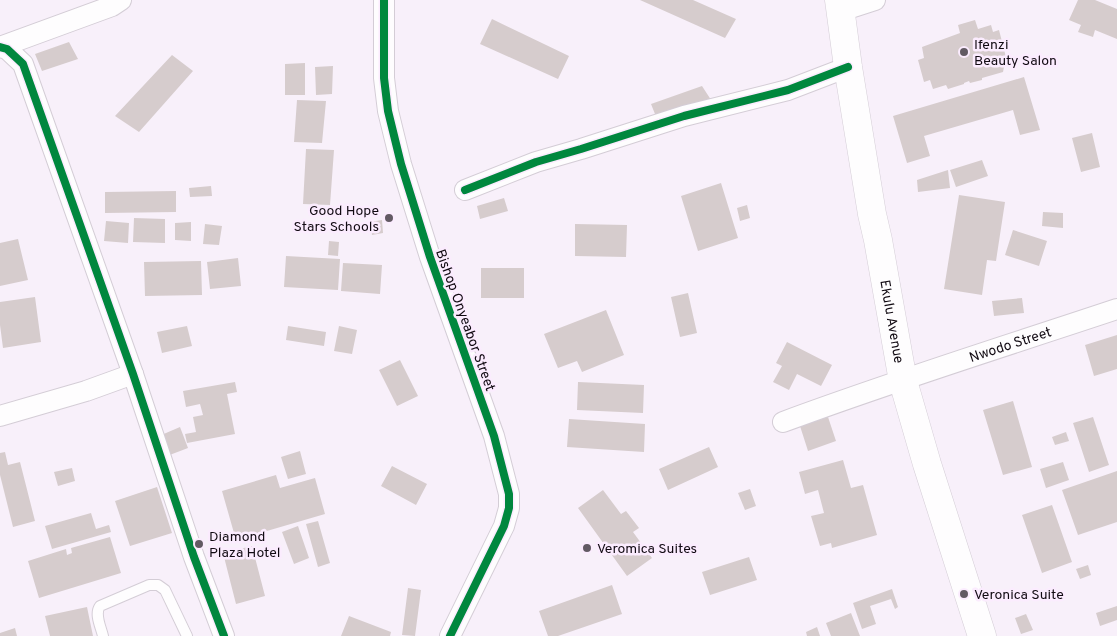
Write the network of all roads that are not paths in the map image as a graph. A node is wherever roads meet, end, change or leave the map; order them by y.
1 (121, 0) edge
2 (384, 0) edge
3 (875, 0) edge
4 (840, 6) edge
5 (0, 47) edge
6 (848, 67) junction
7 (465, 190) dead end
8 (1117, 309) edge
9 (133, 374) junction
10 (903, 381) junction
11 (0, 416) edge
12 (783, 422) dead end
13 (104, 636) edge
14 (187, 636) edge
15 (224, 636) edge
16 (450, 636) edge
17 (982, 636) edge

1 - 5 street
2 - 16 street, Bishop Onyeabor Street
3 - 4 street
4 - 6 main road, Ekulu Avenue
5 - 9 street
6 - 7 street
6 - 10 main road, Ekulu Avenue
8 - 10 street, Nwodo Street
9 - 11 street
9 - 15 street
10 - 12 street, Nwodo Street
10 - 17 main road, Ekulu Avenue
13 - 14 lane

